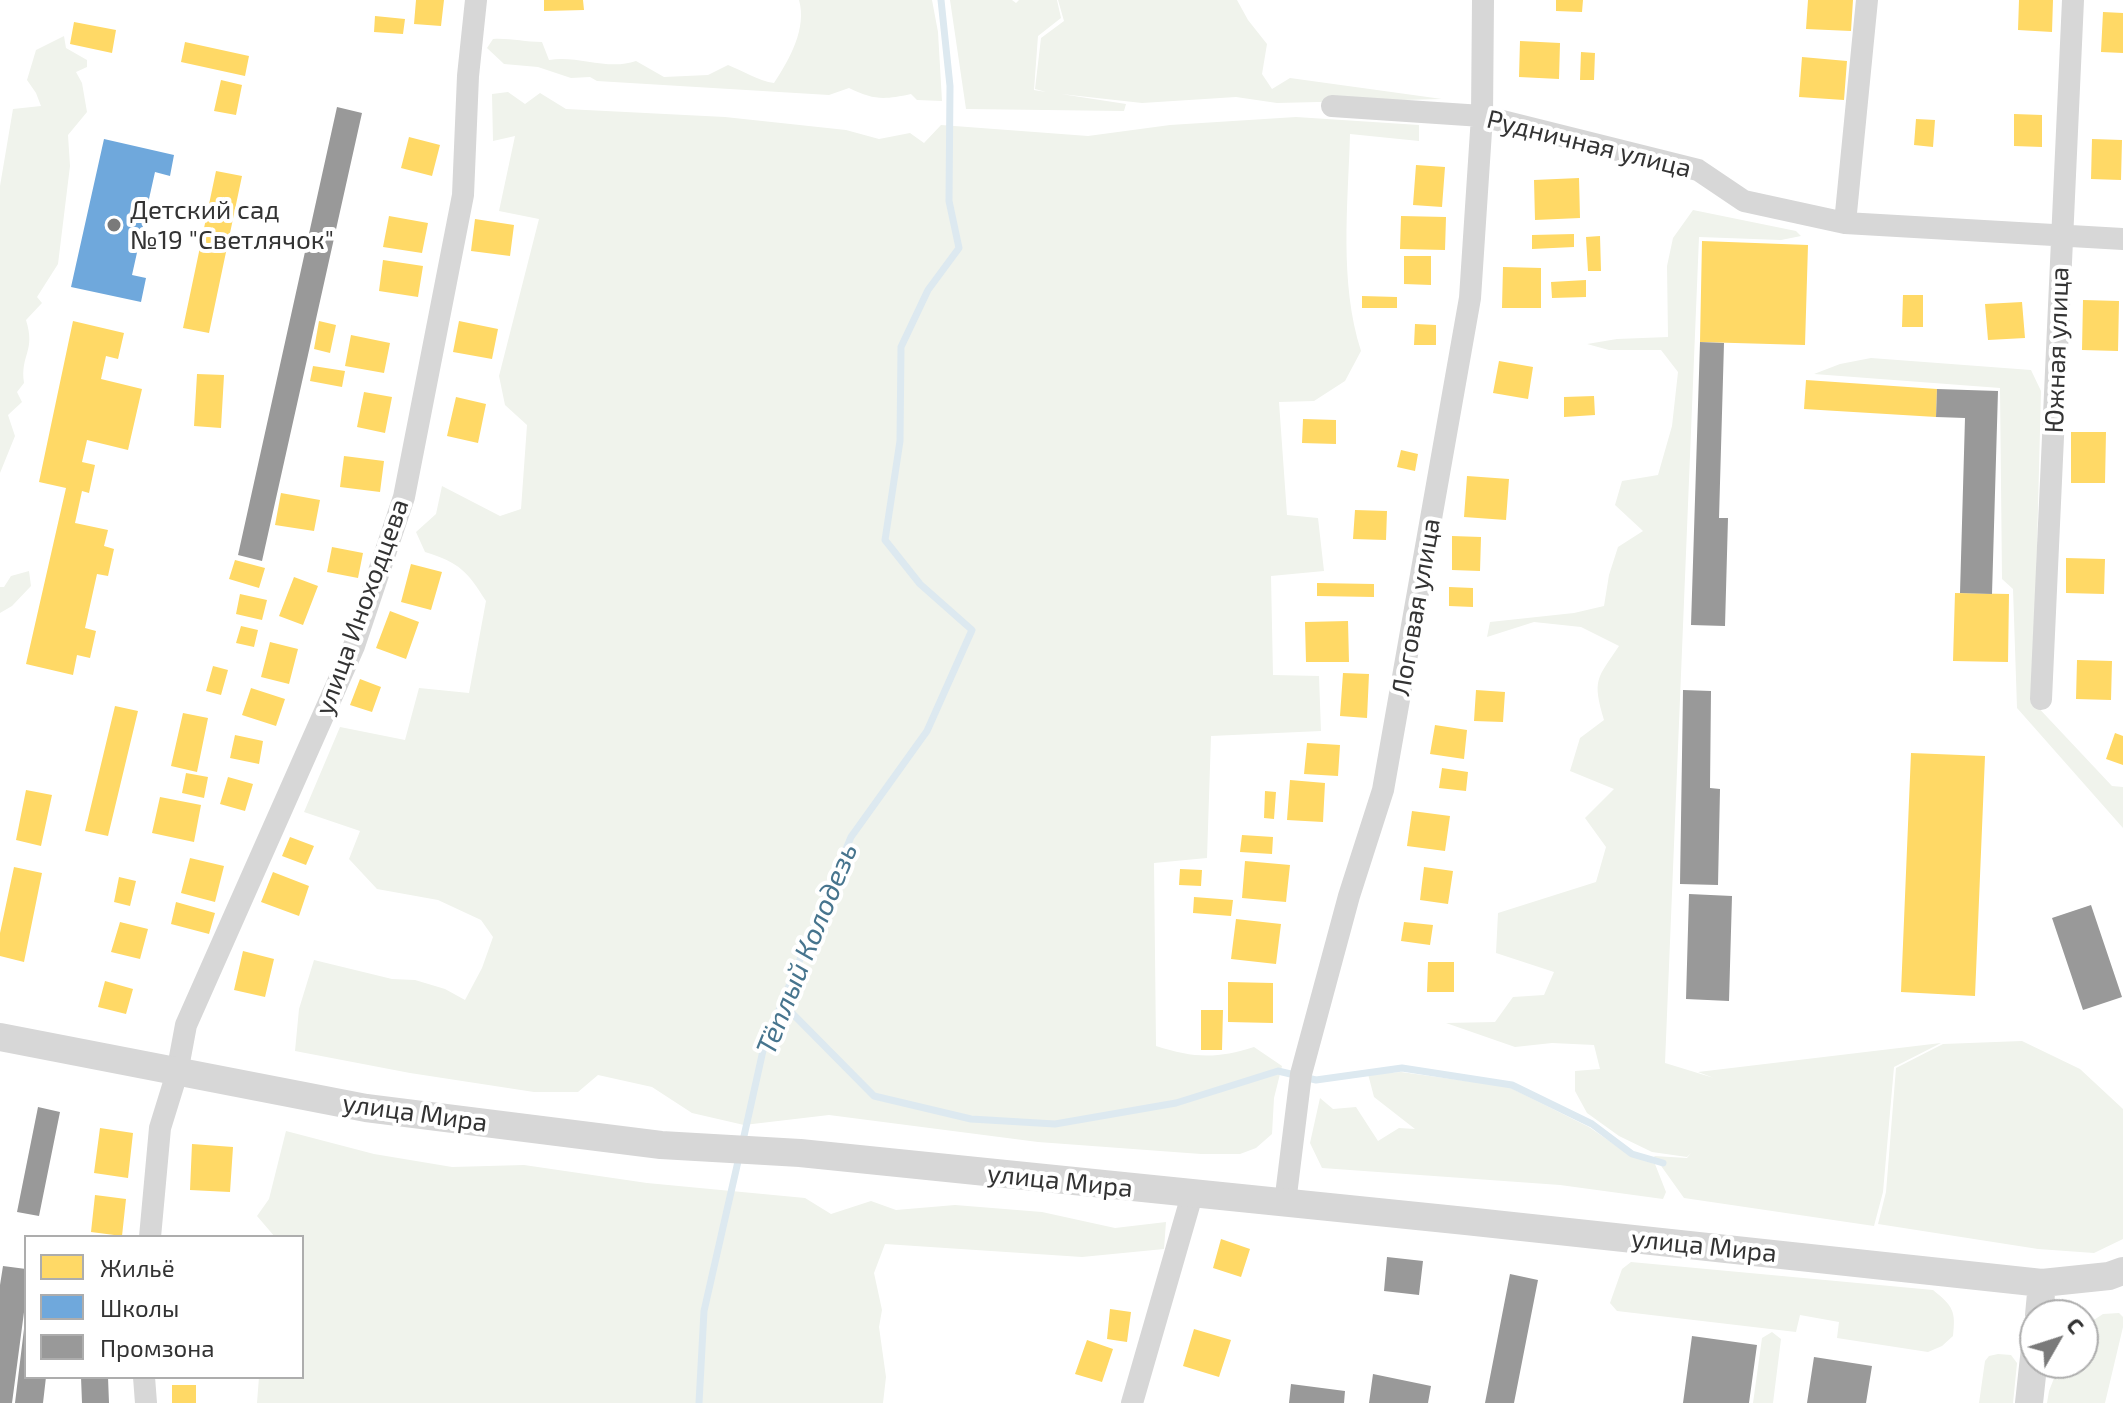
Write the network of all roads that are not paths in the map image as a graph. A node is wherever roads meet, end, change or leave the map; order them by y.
1 (476, 0) edge
2 (1483, 0) edge
3 (1867, 0) edge
4 (2073, 0) edge
5 (1332, 106) dead end
6 (1482, 116) junction
7 (1845, 223) junction
8 (2062, 236) junction
9 (2123, 239) edge
10 (2041, 699) dead end
11 (0, 1037) edge
12 (177, 1073) junction
13 (1192, 1195) junction
14 (1285, 1203) junction
15 (150, 1235) edge
16 (2123, 1271) edge
17 (2042, 1283) junction
18 (2040, 1299) edge
19 (144, 1379) edge
20 (2032, 1379) edge
21 (146, 1403) edge
22 (1132, 1403) edge
23 (2029, 1403) edge

1 - 12 street, улица Иноходцева
2 - 6 street, Логовая улица
3 - 7 street
4 - 8 street, Южная улица
5 - 6 street, Рудничная улица
6 - 7 street, Рудничная улица
6 - 14 street, Логовая улица
7 - 8 street, Рудничная улица
8 - 9 street, Рудничная улица
8 - 10 street, Южная улица
11 - 12 street, улица Мира
12 - 13 street, улица Мира
12 - 15 street, улица Иноходцева
13 - 14 street, улица Мира
13 - 22 street
14 - 17 street, улица Мира
16 - 17 street, улица Мира
17 - 18 street
19 - 21 street
20 - 23 street

